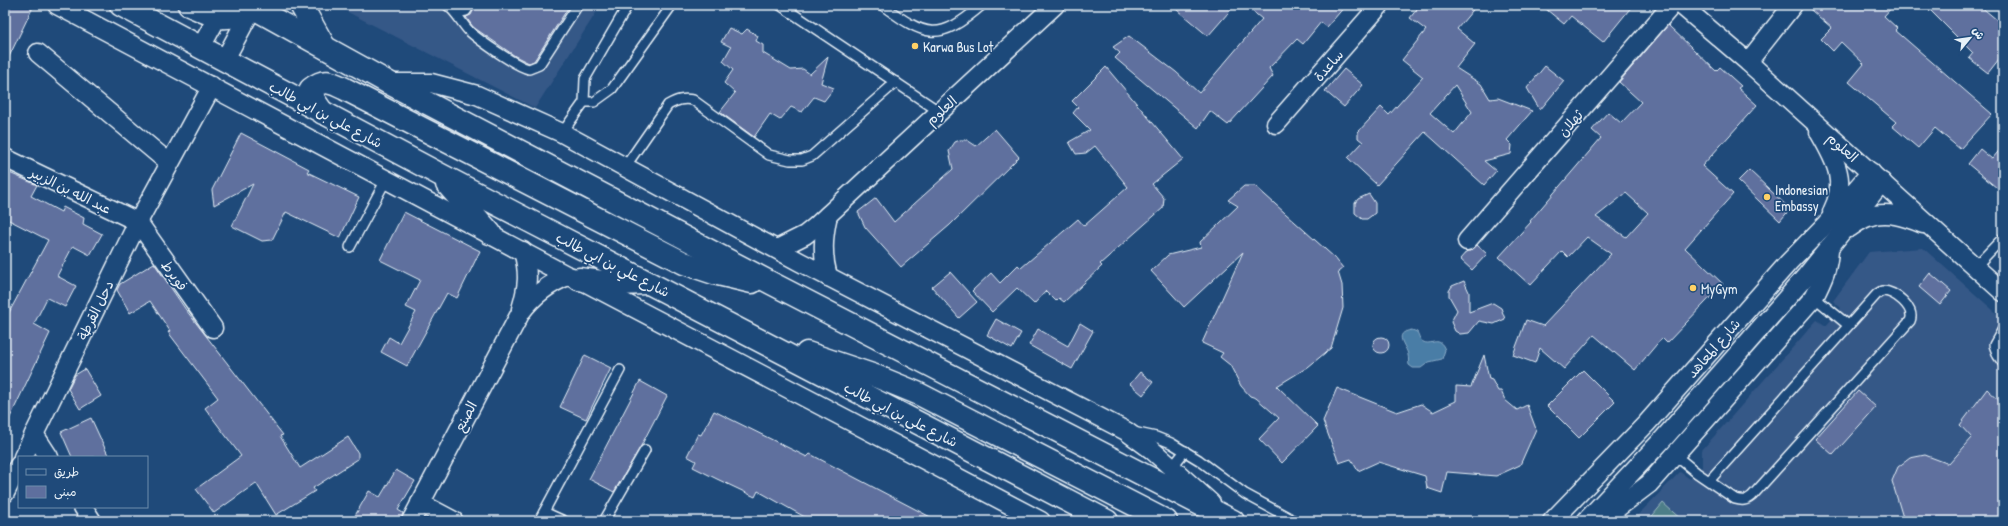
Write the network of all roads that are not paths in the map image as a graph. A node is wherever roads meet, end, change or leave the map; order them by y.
1 (57, 5) edge
2 (121, 5) edge
3 (189, 5) edge
4 (301, 5) edge
5 (447, 5) edge
6 (470, 5) edge
7 (578, 5) edge
8 (628, 5) edge
9 (672, 5) edge
10 (780, 5) edge
11 (882, 5) edge
12 (982, 5) edge
13 (1055, 5) edge
14 (1380, 5) edge
15 (1672, 5) edge
16 (1681, 5) edge
17 (1793, 5) edge
18 (252, 6) edge
19 (221, 11) edge
20 (456, 13) junction
21 (200, 46) junction
22 (324, 46) junction
23 (38, 53) dead end
24 (225, 59) junction
25 (1748, 62) junction
26 (896, 82) junction
27 (389, 83) junction
28 (212, 86) junction
29 (584, 102) junction
30 (940, 112) junction
31 (323, 113) junction
32 (1812, 120) junction
33 (1276, 124) dead end
34 (562, 133) junction
35 (5, 158) edge
36 (169, 163) junction
37 (625, 167) junction
38 (439, 174) junction
39 (1876, 177) junction
40 (387, 178) junction
41 (828, 215) junction
42 (138, 222) junction
43 (1929, 226) junction
44 (490, 233) junction
45 (1831, 235) junction
46 (2003, 238) edge
47 (1467, 241) dead end
48 (350, 247) dead end
49 (777, 249) junction
50 (522, 251) junction
51 (1975, 267) junction
52 (573, 277) junction
53 (828, 277) junction
54 (649, 283) junction
55 (773, 284) junction
56 (2003, 292) edge
57 (1814, 297) junction
58 (521, 312) junction
59 (1848, 325) junction
60 (213, 328) dead end
61 (2003, 329) edge
62 (752, 337) junction
63 (2003, 363) edge
64 (620, 370) dead end
65 (1126, 431) junction
66 (34, 434) junction
67 (645, 450) dead end
68 (1185, 451) junction
69 (1675, 455) junction
70 (23, 456) edge
71 (48, 456) edge
72 (18, 466) edge
73 (1176, 474) junction
74 (1709, 481) junction
75 (5, 493) edge
76 (420, 503) junction
77 (84, 508) edge
78 (544, 512) junction
79 (1230, 520) edge
80 (92, 521) edge
81 (410, 521) edge
82 (454, 521) edge
83 (539, 521) edge
84 (564, 521) edge
85 (604, 521) edge
86 (1041, 521) edge
87 (1107, 521) edge
88 (1166, 521) edge
89 (1295, 521) edge
90 (1552, 521) edge
91 (1586, 521) edge
92 (1591, 521) edge

1 - 28 street, شارع علي بن ابي طالب
2 - 21 main road, شارع علي بن ابي طالب
3 - 19 main road
4 - 22 main road
5 - 20 lane
6 - 20 lane
7 - 20 lane
8 - 29 lane
9 - 29 lane
10 - 26 lane
11 - 12 lane
13 - 30 street, العلوم
14 - 33 street, ساعدة
15 - 47 street, ثهلان
16 - 25 street, العلوم
17 - 25 street
18 - 19 main road
18 - 22 main road
18 - 24 street
19 - 21 street
21 - 24 main road, شارع علي بن ابي طالب
22 - 27 main road
23 - 36 street
24 - 31 main road, شارع علي بن ابي طالب
25 - 32 street, العلوم
26 - 30 lane
26 - 37 lane
27 - 34 street
27 - 55 main road
28 - 36 street, دحل القرطة
28 - 40 street, شارع علي بن ابي طالب
29 - 34 lane
30 - 41 street, العلوم
31 - 38 main road, شارع علي بن ابي طالب
31 - 55 main road
32 - 39 street, العلوم
32 - 45 street
34 - 37 street
35 - 42 street, عبد الله بن الزبير
36 - 42 street, دحل القرطة
37 - 49 street
38 - 44 main road
38 - 54 main road, شارع علي بن ابي طالب
39 - 43 street, العلوم
39 - 45 street, شارع المعاهد
40 - 44 street, شارع علي بن ابي طالب
40 - 48 lane
41 - 49 street, العلوم
41 - 53 street
42 - 60 street, فويرط
42 - 66 street, دحل القرطة
43 - 45 street
43 - 51 street, العلوم
44 - 50 street, شارع علي بن ابي طالب
45 - 57 street
45 - 90 street, شارع المعاهد
45 - 91 street, شارع المعاهد
46 - 51 lane
49 - 53 street
50 - 52 street, شارع علي بن ابي طالب
50 - 58 street, الصنع
51 - 56 street, العلوم
52 - 54 main road
52 - 58 street, الصنع
52 - 86 street, شارع علي بن ابي طالب
53 - 65 street
54 - 62 main road, شارع علي بن ابي طالب
55 - 79 main road
57 - 59 lane
57 - 69 street
58 - 76 street, الصنع
59 - 74 lane
59 - 74 lane
61 - 63 lane
62 - 87 main road, شارع علي بن ابي طالب
62 - 88 main road
64 - 78 lane
65 - 68 lane
65 - 73 street
66 - 70 street, دحل القرطة
66 - 71 street
67 - 85 lane
68 - 73 lane
68 - 89 lane
69 - 74 lane
69 - 92 street
72 - 75 street
73 - 79 street
76 - 81 street, الصنع
76 - 82 street
77 - 80 street
78 - 83 lane
78 - 84 lane

